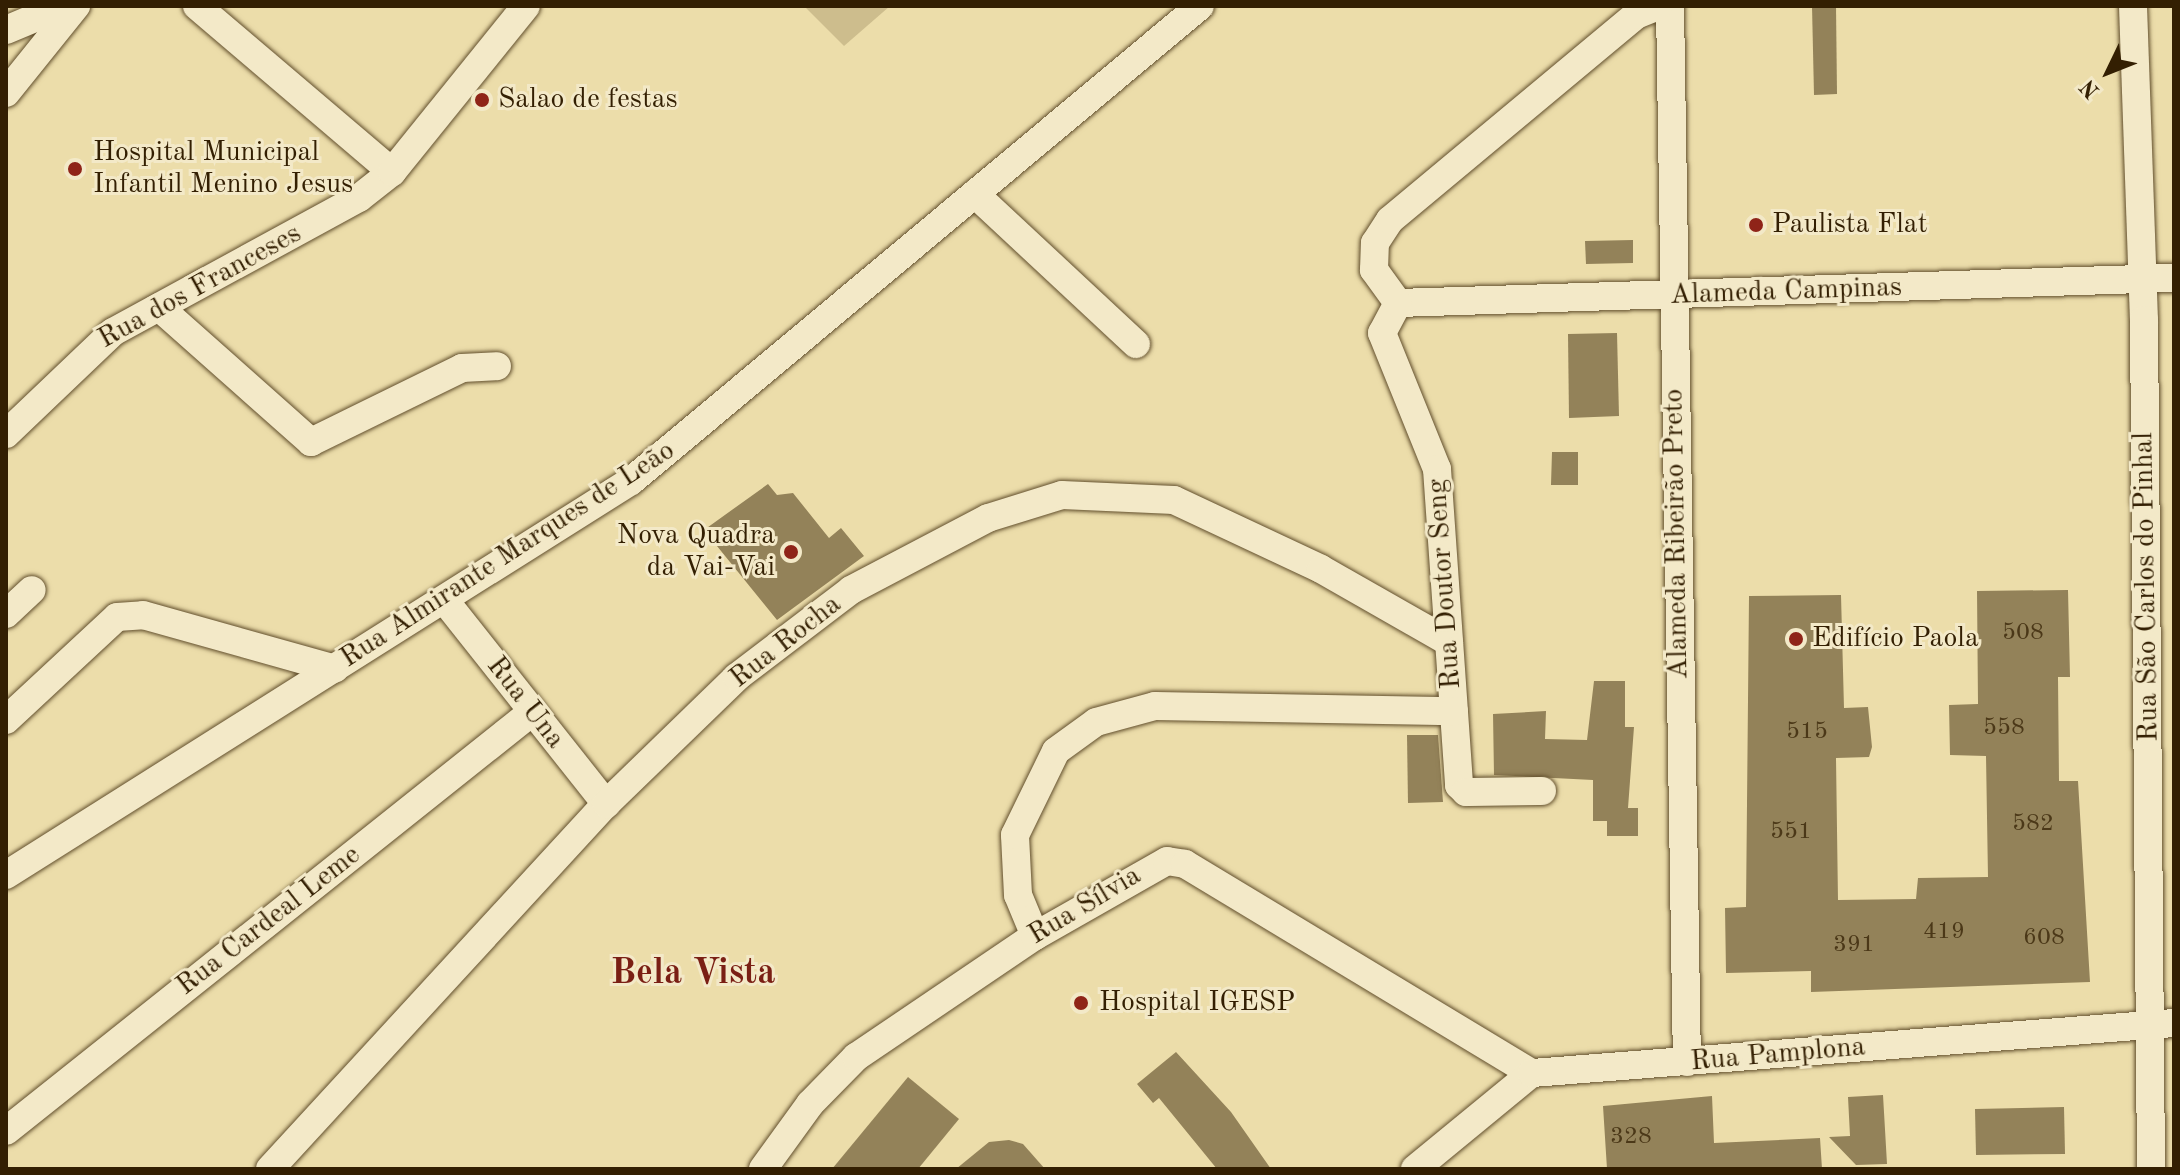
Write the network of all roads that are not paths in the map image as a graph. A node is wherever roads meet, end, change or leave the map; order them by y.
1 (63, 6) edge
2 (76, 6) edge
3 (197, 6) edge
4 (526, 6) edge
5 (1200, 6) edge
6 (1658, 6) edge
7 (1670, 6) edge
8 (2133, 6) edge
9 (6, 30) edge
10 (6, 93) edge
11 (392, 172) junction
12 (975, 194) junction
13 (2142, 278) junction
14 (2174, 278) edge
15 (1673, 297) junction
16 (1398, 303) junction
17 (160, 308) junction
18 (1136, 344) dead end
19 (497, 366) dead end
20 (6, 434) edge
21 (32, 590) dead end
22 (446, 602) junction
23 (6, 614) edge
24 (1449, 642) junction
25 (335, 669) junction
26 (1454, 711) junction
27 (532, 712) junction
28 (6, 720) edge
29 (1542, 791) dead end
30 (606, 804) junction
31 (6, 875) edge
32 (1035, 936) junction
33 (2162, 1024) edge
34 (1687, 1062) junction
35 (1532, 1073) junction
36 (6, 1131) edge
37 (270, 1169) edge
38 (763, 1169) edge
39 (1415, 1169) edge
40 (2151, 1169) edge

1 - 9 street
2 - 10 street
3 - 11 street
4 - 11 street, Rua dos Franceses
5 - 12 street, Rua Almirante Marques de Leão
6 - 16 street
7 - 15 street, Alameda Ribeirão Preto
8 - 13 street, Rua São Carlos do Pinhal
11 - 17 street, Rua dos Franceses
12 - 18 street
12 - 22 street, Rua Almirante Marques de Leão
13 - 14 street, Alameda Campinas
13 - 15 street, Alameda Campinas
13 - 33 street, Rua São Carlos do Pinhal
15 - 16 street, Alameda Campinas
15 - 34 street, Alameda Ribeirão Preto
16 - 24 street, Rua Doutor Seng
17 - 19 street
17 - 20 street, Rua dos Franceses
21 - 23 street
22 - 25 street, Rua Almirante Marques de Leão
22 - 27 street, Rua Una
24 - 26 street, Rua Doutor Seng
24 - 30 street, Rua Rocha
25 - 28 street
25 - 31 street, Rua Almirante Marques de Leão
26 - 29 street
26 - 32 street, Rua Doutor Seng
27 - 30 street, Rua Una
27 - 36 street, Rua Cardeal Leme
30 - 37 street, Rua Rocha
32 - 35 street, Rua Sílvia
32 - 38 street, Rua Sílvia
33 - 34 street, Rua Pamplona
33 - 40 street, Rua São Carlos do Pinhal
34 - 35 street, Rua Pamplona
35 - 39 street

